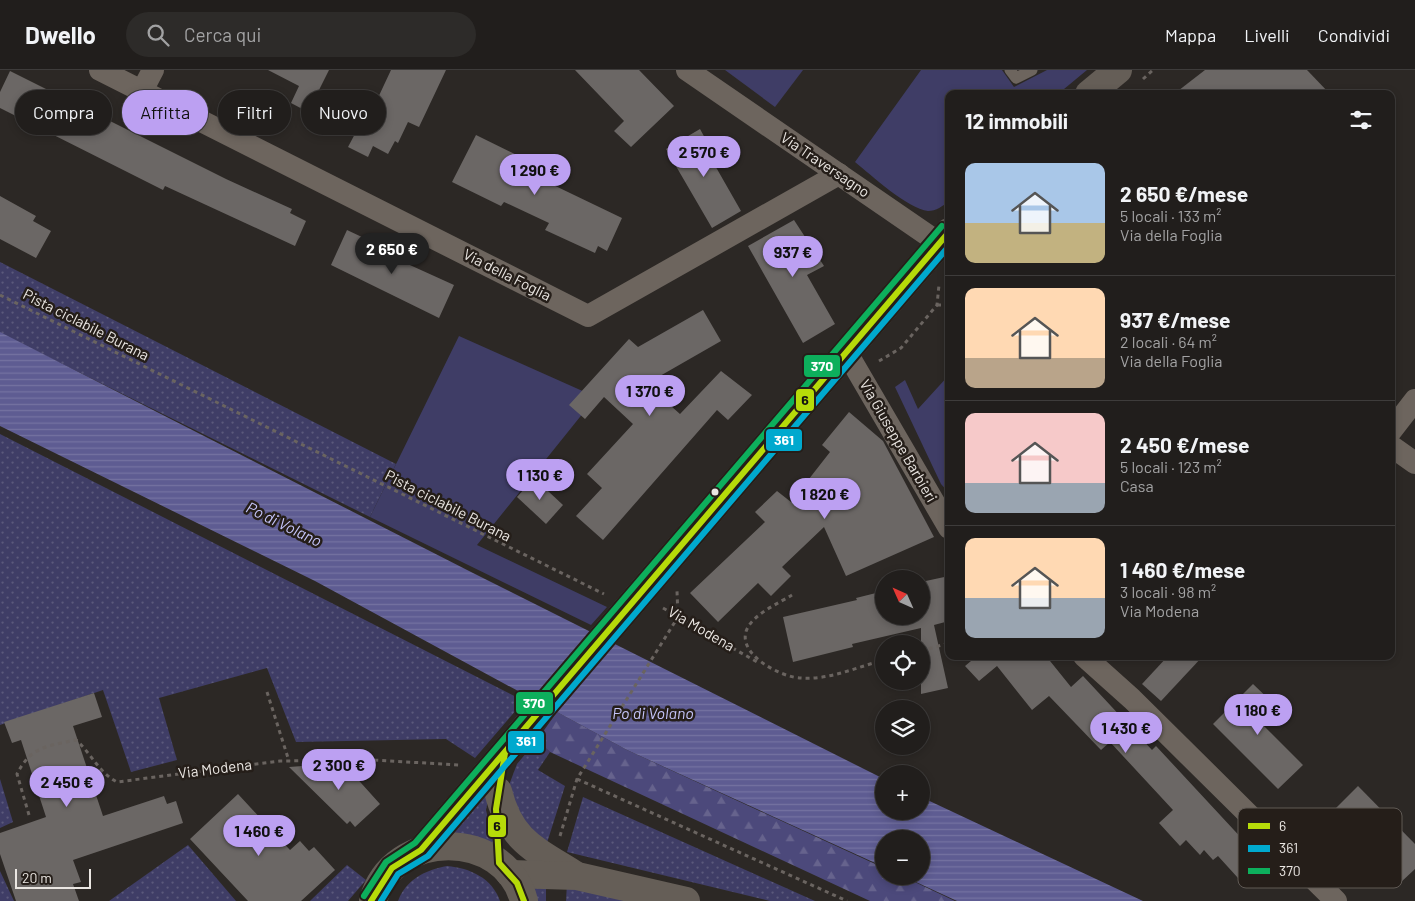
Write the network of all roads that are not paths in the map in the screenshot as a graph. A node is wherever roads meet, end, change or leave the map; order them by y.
1 (100, 70) edge
2 (153, 70) edge
3 (687, 70) edge
4 (1010, 70) edge
5 (1032, 70) edge
6 (1118, 70) edge
7 (140, 90) edge
8 (143, 90) edge
9 (1093, 90) edge
10 (208, 124) edge
11 (839, 174) junction
12 (944, 238) edge
13 (847, 353) junction
14 (1415, 400) edge
15 (1395, 426) edge
16 (1395, 449) edge
17 (1415, 463) edge
18 (945, 519) edge
19 (1088, 660) edge
20 (492, 782) junction
21 (1242, 808) edge
22 (422, 850) junction
23 (505, 868) junction
24 (577, 876) junction
25 (1323, 888) edge
26 (373, 900) edge
27 (524, 901) edge
28 (686, 901) edge
29 (1336, 901) edge

1 - 7 street, Via della Foglia
2 - 8 street
3 - 11 street, Via Traversagno
4 - 5 lane
6 - 9 main road
10 - 11 street, Via della Foglia
11 - 12 street, Via Traversagno
12 - 13 main road
13 - 18 street, Via Giuseppe Barbieri
13 - 20 main road
14 - 15 street
16 - 17 street
19 - 21 street
20 - 22 main road
20 - 23 main road
20 - 24 main road
22 - 23 main road
22 - 26 main road
23 - 24 main road
23 - 27 main road
24 - 28 main road
25 - 29 street

